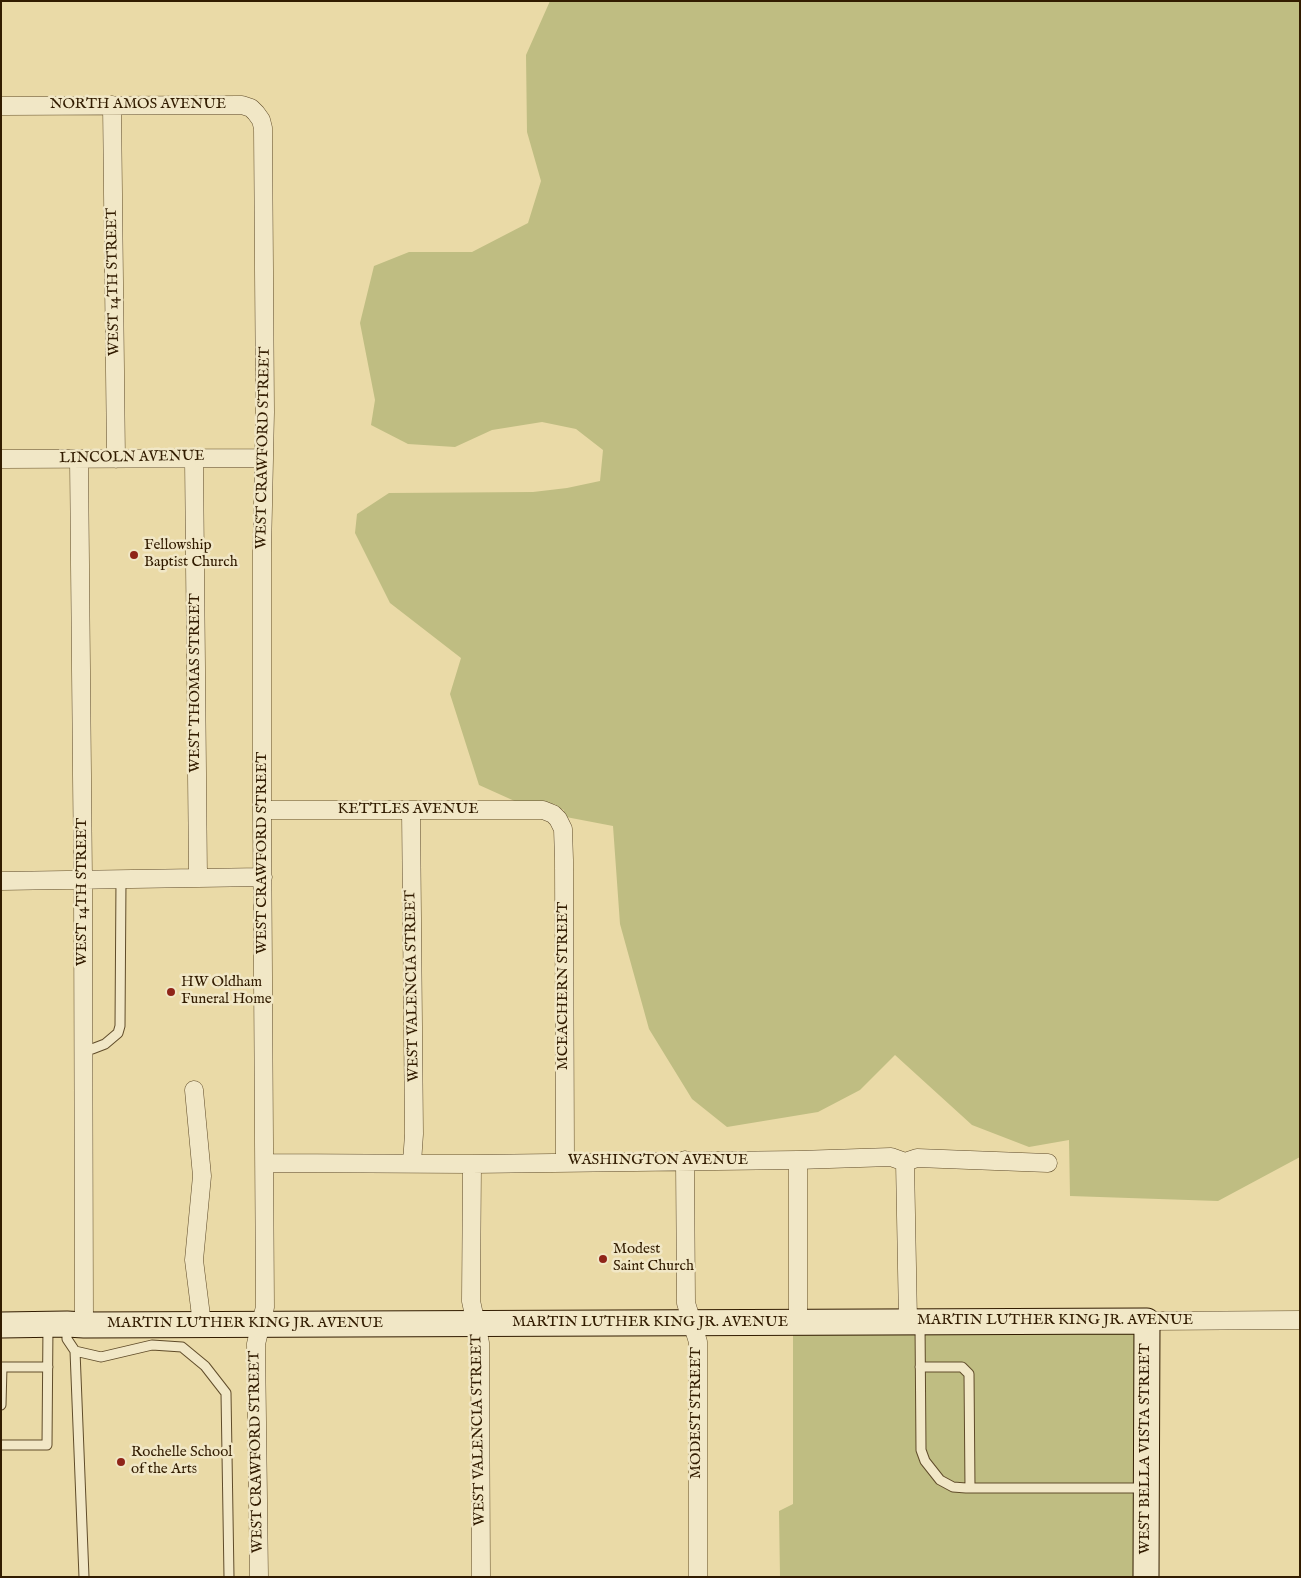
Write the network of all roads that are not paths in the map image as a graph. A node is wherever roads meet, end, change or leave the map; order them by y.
1 (112, 105) junction
2 (1, 106) edge
3 (263, 128) joint
4 (194, 458) junction
5 (264, 458) junction
6 (1, 459) edge
7 (78, 459) junction
8 (116, 459) junction
9 (262, 810) junction
10 (411, 810) junction
11 (554, 814) joint
12 (262, 877) junction
13 (198, 878) junction
14 (83, 880) junction
15 (121, 880) junction
16 (1, 881) edge
17 (84, 1049) junction
18 (194, 1090) dead end
19 (685, 1160) junction
20 (798, 1160) junction
21 (265, 1162) junction
22 (412, 1162) junction
23 (565, 1162) junction
24 (905, 1162) junction
25 (1048, 1163) dead end
26 (472, 1164) junction
27 (1300, 1320) edge
28 (914, 1321) junction
29 (1147, 1321) junction
30 (691, 1322) junction
31 (798, 1322) junction
32 (476, 1323) junction
33 (202, 1324) junction
34 (261, 1324) junction
35 (1, 1325) edge
36 (66, 1325) junction
37 (75, 1352) junction
38 (48, 1367) junction
39 (920, 1367) junction
40 (1, 1405) edge
41 (1, 1445) edge
42 (970, 1488) junction
43 (1146, 1488) junction
44 (84, 1577) edge
45 (229, 1577) edge
46 (259, 1577) edge
47 (481, 1577) edge
48 (698, 1577) edge
49 (1146, 1577) edge

1 - 2 street, NORTH AMOS AVENUE
1 - 3 street, NORTH AMOS AVENUE
1 - 8 street, WEST 14TH STREET
3 - 5 street, WEST CRAWFORD STREET
4 - 5 street, LINCOLN AVENUE
4 - 8 street, LINCOLN AVENUE
4 - 13 street, WEST THOMAS STREET
5 - 9 street, WEST CRAWFORD STREET
6 - 7 street, LINCOLN AVENUE
7 - 8 street, LINCOLN AVENUE
7 - 14 street, WEST 14TH STREET
9 - 10 street, KETTLES AVENUE
9 - 12 street, WEST CRAWFORD STREET
10 - 11 street, KETTLES AVENUE
10 - 22 street, WEST VALENCIA STREET
11 - 23 street, MCEACHERN STREET
12 - 13 street
12 - 21 street, WEST CRAWFORD STREET
13 - 15 street
14 - 15 street
14 - 16 street
14 - 17 street, WEST 14TH STREET
15 - 17 lane
17 - 36 street, WEST 14TH STREET
18 - 33 street
19 - 20 street, WASHINGTON AVENUE
19 - 23 street, WASHINGTON AVENUE
19 - 30 street, MODEST STREET
20 - 24 street, WASHINGTON AVENUE
20 - 31 street
21 - 22 street, WASHINGTON AVENUE
21 - 34 street, WEST CRAWFORD STREET
22 - 26 street, WASHINGTON AVENUE
23 - 26 street, WASHINGTON AVENUE
24 - 25 street, WASHINGTON AVENUE
24 - 28 street
26 - 32 street, WEST VALENCIA STREET
27 - 29 street, MARTIN LUTHER KING JR. AVENUE
28 - 29 street, MARTIN LUTHER KING JR. AVENUE
28 - 31 street, MARTIN LUTHER KING JR. AVENUE
28 - 39 lane
29 - 43 street, WEST BELLA VISTA STREET
30 - 31 street, MARTIN LUTHER KING JR. AVENUE
30 - 32 street, MARTIN LUTHER KING JR. AVENUE
30 - 48 street, MODEST STREET
32 - 34 street, MARTIN LUTHER KING JR. AVENUE
32 - 47 street, WEST VALENCIA STREET
33 - 34 street, MARTIN LUTHER KING JR. AVENUE
33 - 36 street, MARTIN LUTHER KING JR. AVENUE
34 - 46 street, WEST CRAWFORD STREET
35 - 36 street, MARTIN LUTHER KING JR. AVENUE
36 - 37 lane
36 - 38 lane
37 - 44 lane
37 - 45 lane
38 - 40 lane
38 - 41 lane
39 - 42 lane
39 - 42 lane
42 - 43 lane
43 - 49 street, WEST BELLA VISTA STREET

